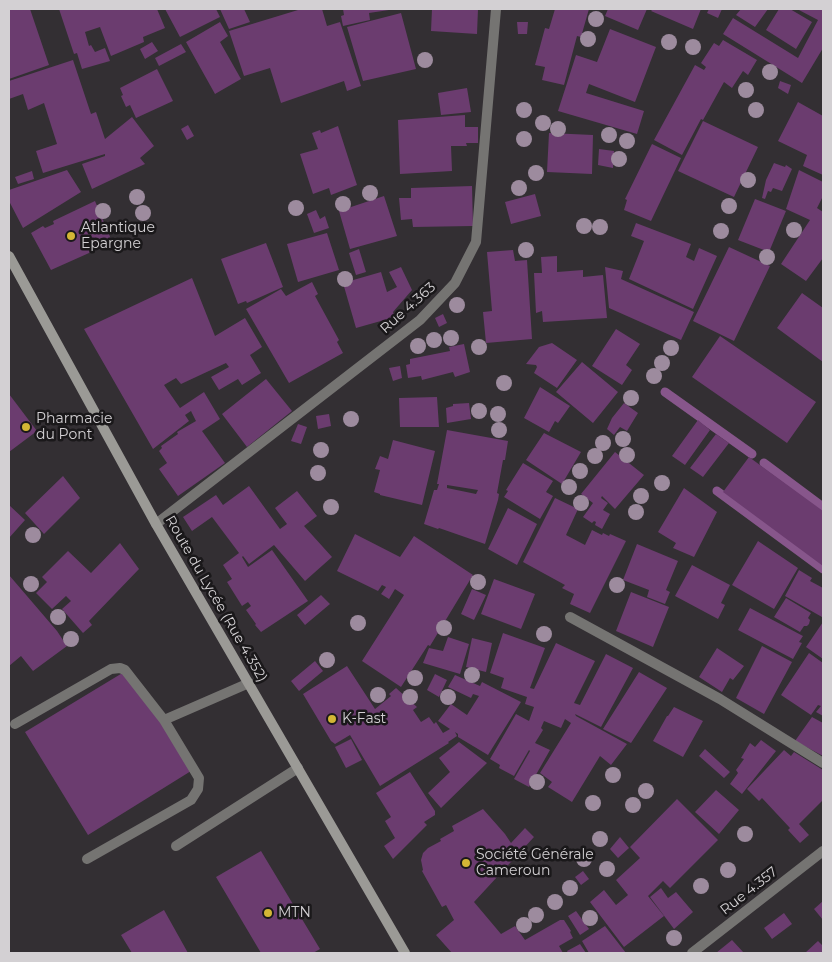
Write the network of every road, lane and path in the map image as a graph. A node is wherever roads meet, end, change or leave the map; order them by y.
1 (496, 9) edge
2 (9, 256) edge
3 (156, 524) junction
4 (570, 617) dead end
5 (249, 683) junction
6 (164, 720) junction
7 (15, 724) dead end
8 (823, 763) edge
9 (298, 768) junction
10 (176, 846) dead end
11 (823, 851) edge
12 (87, 859) dead end
13 (405, 953) edge
14 (692, 953) edge

1 - 3 street, Rue 4.363
2 - 3 main road, Route du Lycée (Rue 4.352)
3 - 5 main road, Route du Lycée (Rue 4.352)
4 - 8 street
5 - 6 street
5 - 9 main road, Route du Lycée (Rue 4.352)
6 - 7 street
6 - 12 street
9 - 10 street
9 - 13 main road, Route du Lycée (Rue 4.352)
11 - 14 street, Rue 4.357

